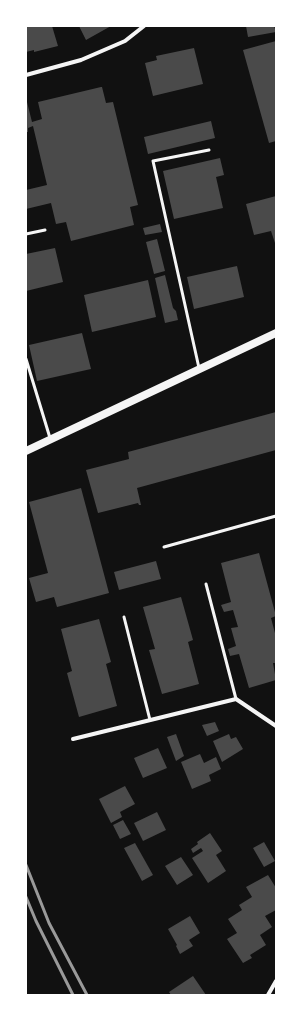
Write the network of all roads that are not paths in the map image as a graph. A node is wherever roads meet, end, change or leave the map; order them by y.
1 (144, 26) edge
2 (26, 75) edge
3 (209, 150) dead end
4 (45, 230) dead end
5 (26, 234) edge
6 (276, 333) edge
7 (26, 359) edge
8 (200, 369) junction
9 (50, 440) junction
10 (26, 451) edge
11 (276, 516) edge
12 (164, 547) dead end
13 (206, 584) dead end
14 (124, 617) dead end
15 (236, 699) junction
16 (150, 720) junction
17 (276, 726) edge
18 (73, 739) dead end
19 (276, 981) edge
20 (268, 995) edge

1 - 2 street
3 - 8 lane
4 - 5 lane
6 - 8 main road
7 - 9 lane
8 - 9 main road
9 - 10 main road
11 - 12 lane
13 - 15 lane
14 - 16 lane
15 - 16 street
15 - 17 street
16 - 18 street
19 - 20 street

